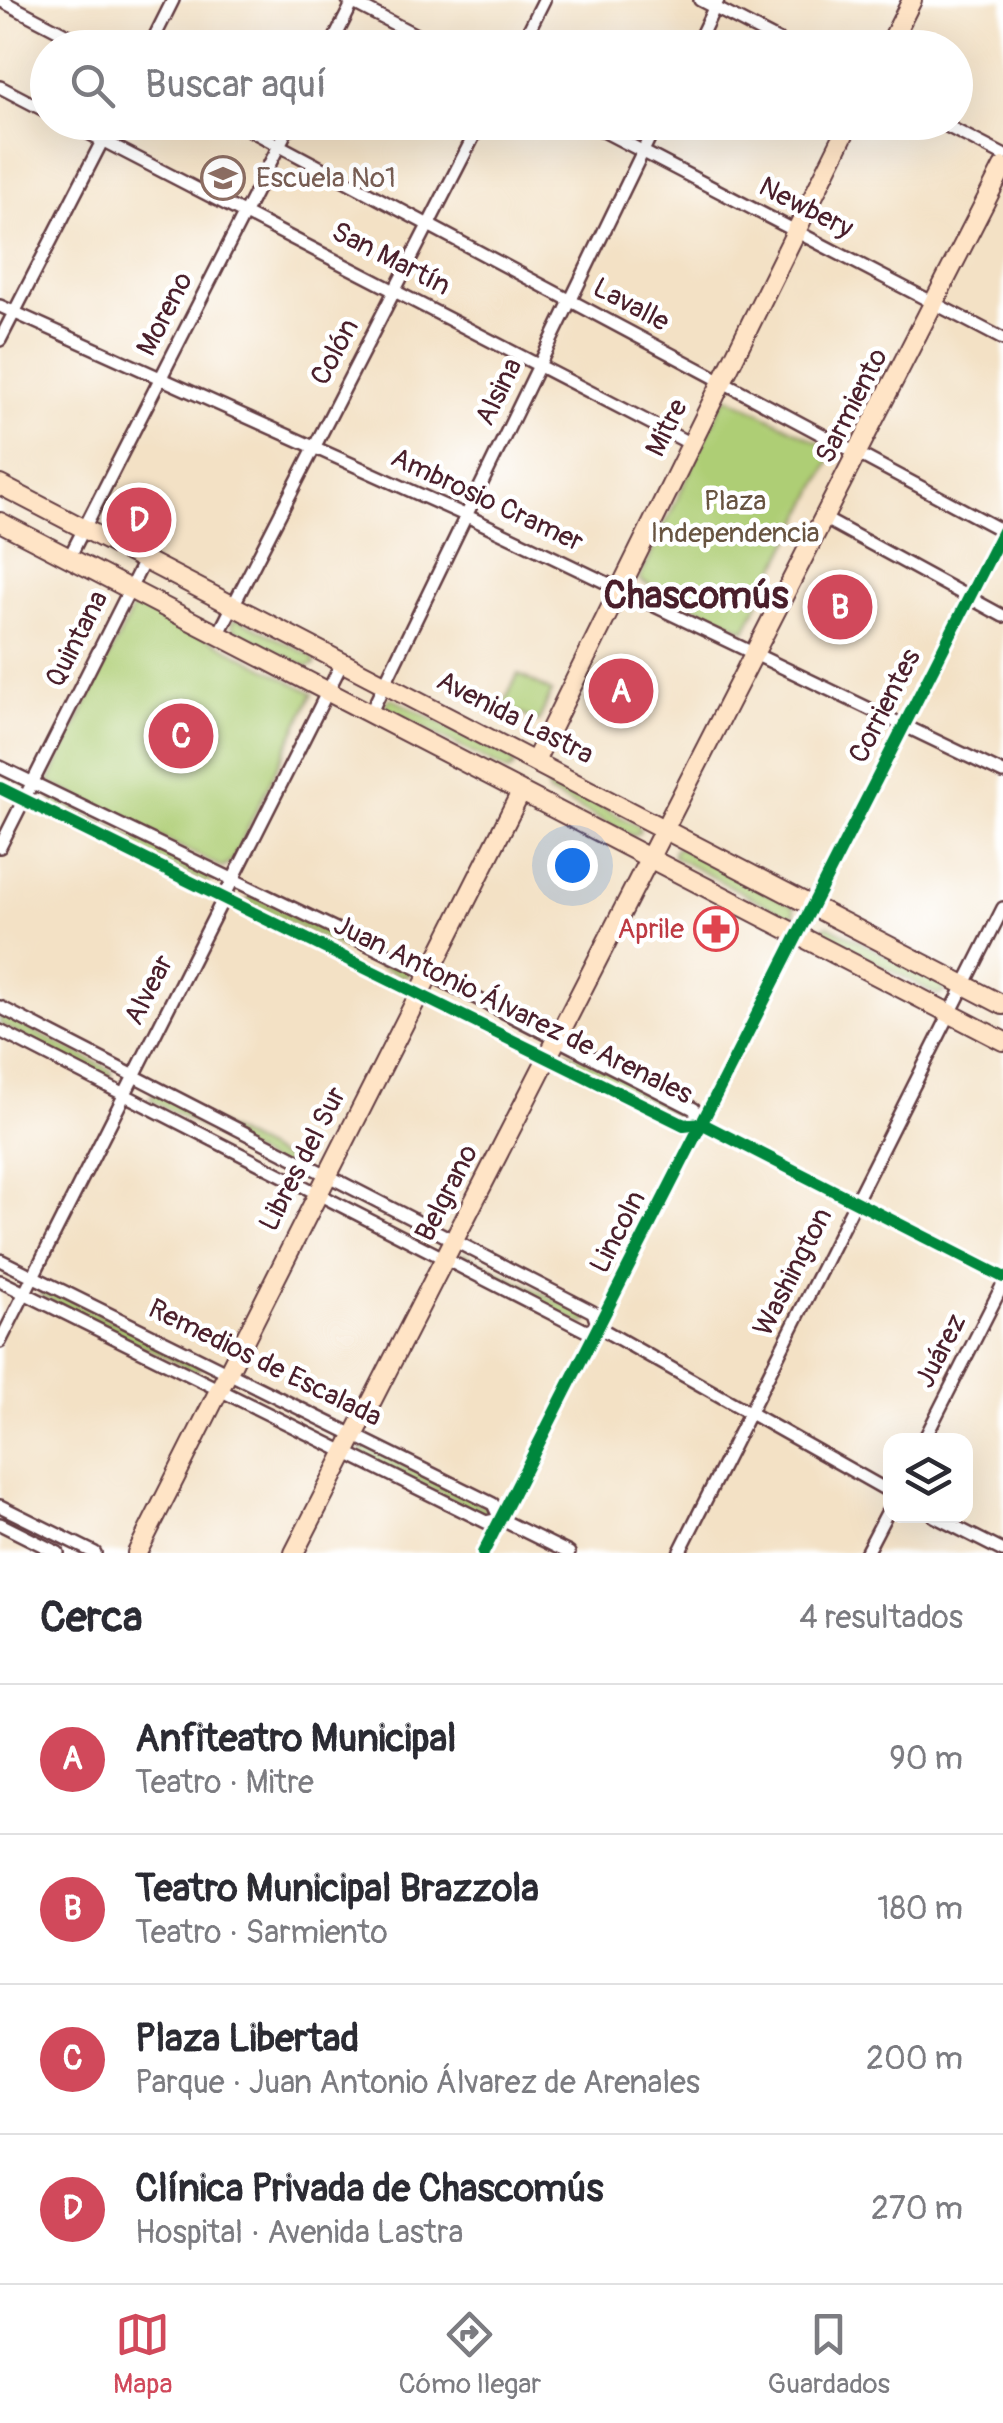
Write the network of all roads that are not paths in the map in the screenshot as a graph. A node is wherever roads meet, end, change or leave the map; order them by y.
1 (0, 0) edge
2 (173, 0) edge
3 (544, 0) edge
4 (700, 0) edge
5 (912, 0) edge
6 (352, 1) edge
7 (716, 4) edge
8 (58, 30) edge
9 (158, 30) edge
10 (338, 30) edge
11 (407, 30) edge
12 (529, 30) edge
13 (703, 30) edge
14 (762, 30) edge
15 (897, 30) edge
16 (0, 87) edge
17 (30, 103) edge
18 (268, 140) edge
19 (282, 140) edge
20 (472, 140) edge
21 (620, 140) edge
22 (648, 140) edge
23 (841, 140) edge
24 (973, 140) edge
25 (102, 141) joint
26 (279, 146) junction
27 (642, 152) junction
28 (1003, 155) edge
29 (1003, 167) edge
30 (245, 212) junction
31 (428, 225) junction
32 (796, 232) junction
33 (396, 289) junction
34 (570, 301) junction
35 (935, 303) junction
36 (0, 306) edge
37 (14, 312) junction
38 (1003, 339) edge
39 (0, 340) edge
40 (540, 364) junction
41 (160, 378) junction
42 (721, 382) junction
43 (691, 444) junction
44 (313, 447) junction
45 (859, 455) junction
46 (0, 485) edge
47 (466, 516) junction
48 (825, 519) junction
49 (0, 522) edge
50 (84, 528) junction
51 (1003, 531) edge
52 (70, 558) junction
53 (145, 559) junction
54 (130, 590) junction
55 (617, 590) junction
56 (969, 598) junction
57 (233, 604) junction
58 (1003, 616) edge
59 (218, 635) junction
60 (753, 654) junction
61 (343, 661) junction
62 (386, 682) junction
63 (328, 692) junction
64 (370, 714) junction
65 (904, 725) junction
66 (536, 759) junction
67 (0, 767) edge
68 (1003, 773) edge
69 (33, 784) junction
70 (0, 788) edge
71 (521, 792) junction
72 (25, 800) junction
73 (664, 827) junction
74 (0, 848) edge
75 (649, 858) junction
76 (232, 880) junction
77 (224, 898) junction
78 (812, 905) junction
79 (1003, 908) edge
80 (798, 934) junction
81 (427, 973) junction
82 (964, 985) junction
83 (418, 991) junction
84 (1003, 1005) edge
85 (0, 1008) edge
86 (950, 1014) junction
87 (0, 1031) edge
88 (556, 1038) junction
89 (1003, 1040) edge
90 (547, 1056) junction
91 (134, 1076) junction
92 (125, 1094) junction
93 (701, 1124) junction
94 (326, 1175) junction
95 (318, 1192) junction
96 (856, 1202) junction
97 (454, 1240) junction
98 (444, 1259) junction
99 (0, 1260) edge
100 (33, 1276) junction
101 (0, 1281) edge
102 (1003, 1281) edge
103 (25, 1293) junction
104 (598, 1327) junction
105 (0, 1342) edge
106 (223, 1381) junction
107 (750, 1412) junction
108 (927, 1433) edge
109 (350, 1444) junction
110 (883, 1488) edge
111 (0, 1506) edge
112 (500, 1518) junction
113 (883, 1521) edge
114 (947, 1523) edge
115 (0, 1524) edge
116 (1003, 1552) edge
117 (58, 1553) edge
118 (94, 1553) edge
119 (137, 1553) edge
120 (294, 1553) edge
121 (483, 1553) edge
122 (569, 1553) edge
123 (680, 1553) edge
124 (866, 1553) edge

1 - 8 street
2 - 9 street
3 - 12 street
4 - 7 street
5 - 15 main road
6 - 10 street
6 - 11 street
7 - 13 street
7 - 14 street
16 - 17 street
18 - 26 street, Lavalle
19 - 26 street, Moreno
20 - 31 street, Colón
21 - 27 street, Newbery
22 - 27 street, Alsina
23 - 32 main road, Mitre
24 - 28 street
25 - 30 street, San Martín
25 - 37 street
26 - 30 street, Moreno
26 - 31 street, Lavalle
27 - 32 street, Newbery
27 - 34 street, Alsina
29 - 35 main road, Sarmiento
30 - 33 street, San Martín
30 - 41 street, Moreno
31 - 33 street, Colón
31 - 34 street, Lavalle
32 - 35 street, Newbery
32 - 42 main road, Mitre
33 - 40 street, San Martín
33 - 44 street, Colón
34 - 40 street, Alsina
34 - 42 street, Lavalle
35 - 38 street, Newbery
35 - 45 main road, Sarmiento
36 - 37 street, Ambrosio Cramer
37 - 39 street
37 - 41 street, Ambrosio Cramer
40 - 43 street, San Martín
40 - 47 street, Alsina
41 - 44 street, Ambrosio Cramer
41 - 50 street, Moreno
42 - 43 main road, Mitre
42 - 45 street, Lavalle
43 - 55 main road, Mitre
44 - 47 street, Ambrosio Cramer
44 - 57 street, Colón
45 - 48 main road, Sarmiento
45 - 51 street, Lavalle
46 - 50 main road, Avenida Lastra
47 - 55 street, Ambrosio Cramer
47 - 62 street, Alsina
48 - 56 street
48 - 60 main road, Sarmiento
49 - 52 main road
50 - 52 street, Moreno
50 - 53 main road, Avenida Lastra
51 - 56 street, Corrientes
52 - 54 main road
53 - 54 street, Quintana
53 - 57 main road, Avenida Lastra
54 - 59 main road
54 - 69 street, Quintana
55 - 60 street, Ambrosio Cramer
55 - 66 main road, Mitre
56 - 58 street
56 - 65 street, Corrientes
57 - 59 street, Colón
57 - 61 main road, Avenida Lastra
59 - 63 main road
60 - 65 street, Ambrosio Cramer
60 - 73 main road, Sarmiento
61 - 62 main road, Avenida Lastra
61 - 63 street, Alvear
62 - 64 street, Alsina
62 - 66 main road, Avenida Lastra
63 - 64 main road
63 - 76 street, Alvear
64 - 71 main road
65 - 68 street, Ambrosio Cramer
65 - 78 street, Corrientes
66 - 71 main road, Mitre
66 - 73 main road, Avenida Lastra
67 - 69 street, Juan Antonio Álvarez de Arenales
69 - 72 street, Quintana
69 - 76 street, Juan Antonio Álvarez de Arenales
70 - 72 street, Juan Antonio Álvarez de Arenales
71 - 75 main road
71 - 81 main road, Libres del Sur
72 - 74 street, Quintana
72 - 77 street, Juan Antonio Álvarez de Arenales
73 - 75 main road, Sarmiento
73 - 78 main road, Avenida Lastra
75 - 80 main road
75 - 88 main road, Belgrano
76 - 77 street, Alvear
76 - 81 street, Juan Antonio Álvarez de Arenales
77 - 83 street, Juan Antonio Álvarez de Arenales
77 - 91 street, Alvear
78 - 80 street, Corrientes
78 - 82 main road, Avenida Lastra
79 - 82 street, Washington
80 - 86 main road
80 - 93 street, Lincoln
81 - 83 main road, Libres del Sur
81 - 88 street, Juan Antonio Álvarez de Arenales
82 - 84 main road, Avenida Lastra
82 - 86 street, Washington
83 - 90 street, Juan Antonio Álvarez de Arenales
83 - 94 main road, Libres del Sur
85 - 91 street
86 - 89 main road
86 - 96 street, Washington
87 - 92 street
88 - 90 main road, Belgrano
88 - 93 street, Juan Antonio Álvarez de Arenales
90 - 93 street, Juan Antonio Álvarez de Arenales
90 - 97 main road, Belgrano
91 - 92 street, Alvear
91 - 94 street
92 - 95 street
92 - 100 street, Alvear
93 - 96 street, Juan Antonio Álvarez de Arenales
93 - 104 street, Lincoln
94 - 95 main road, Libres del Sur
94 - 97 street
95 - 98 street
95 - 106 main road, Libres del Sur
96 - 102 street, Juan Antonio Álvarez de Arenales
96 - 107 street, Washington
97 - 98 main road, Belgrano
97 - 104 street
98 - 104 street
98 - 109 main road, Belgrano
99 - 100 street, Remedios de Escalada
100 - 103 street, Alvear
100 - 106 street, Remedios de Escalada
101 - 103 street, Remedios de Escalada
102 - 108 street, Juárez
103 - 105 street, Alvear
103 - 106 street, Remedios de Escalada
104 - 107 street
104 - 112 street, Lincoln
106 - 109 street, Remedios de Escalada
106 - 109 street, Remedios de Escalada
106 - 119 main road, Libres del Sur
107 - 110 street
107 - 123 street, Washington
109 - 112 street, Remedios de Escalada
109 - 112 street, Remedios de Escalada
109 - 120 main road, Belgrano
111 - 118 street
112 - 121 street, Lincoln
112 - 122 street, Remedios de Escalada
113 - 124 street
114 - 116 street
115 - 117 street

